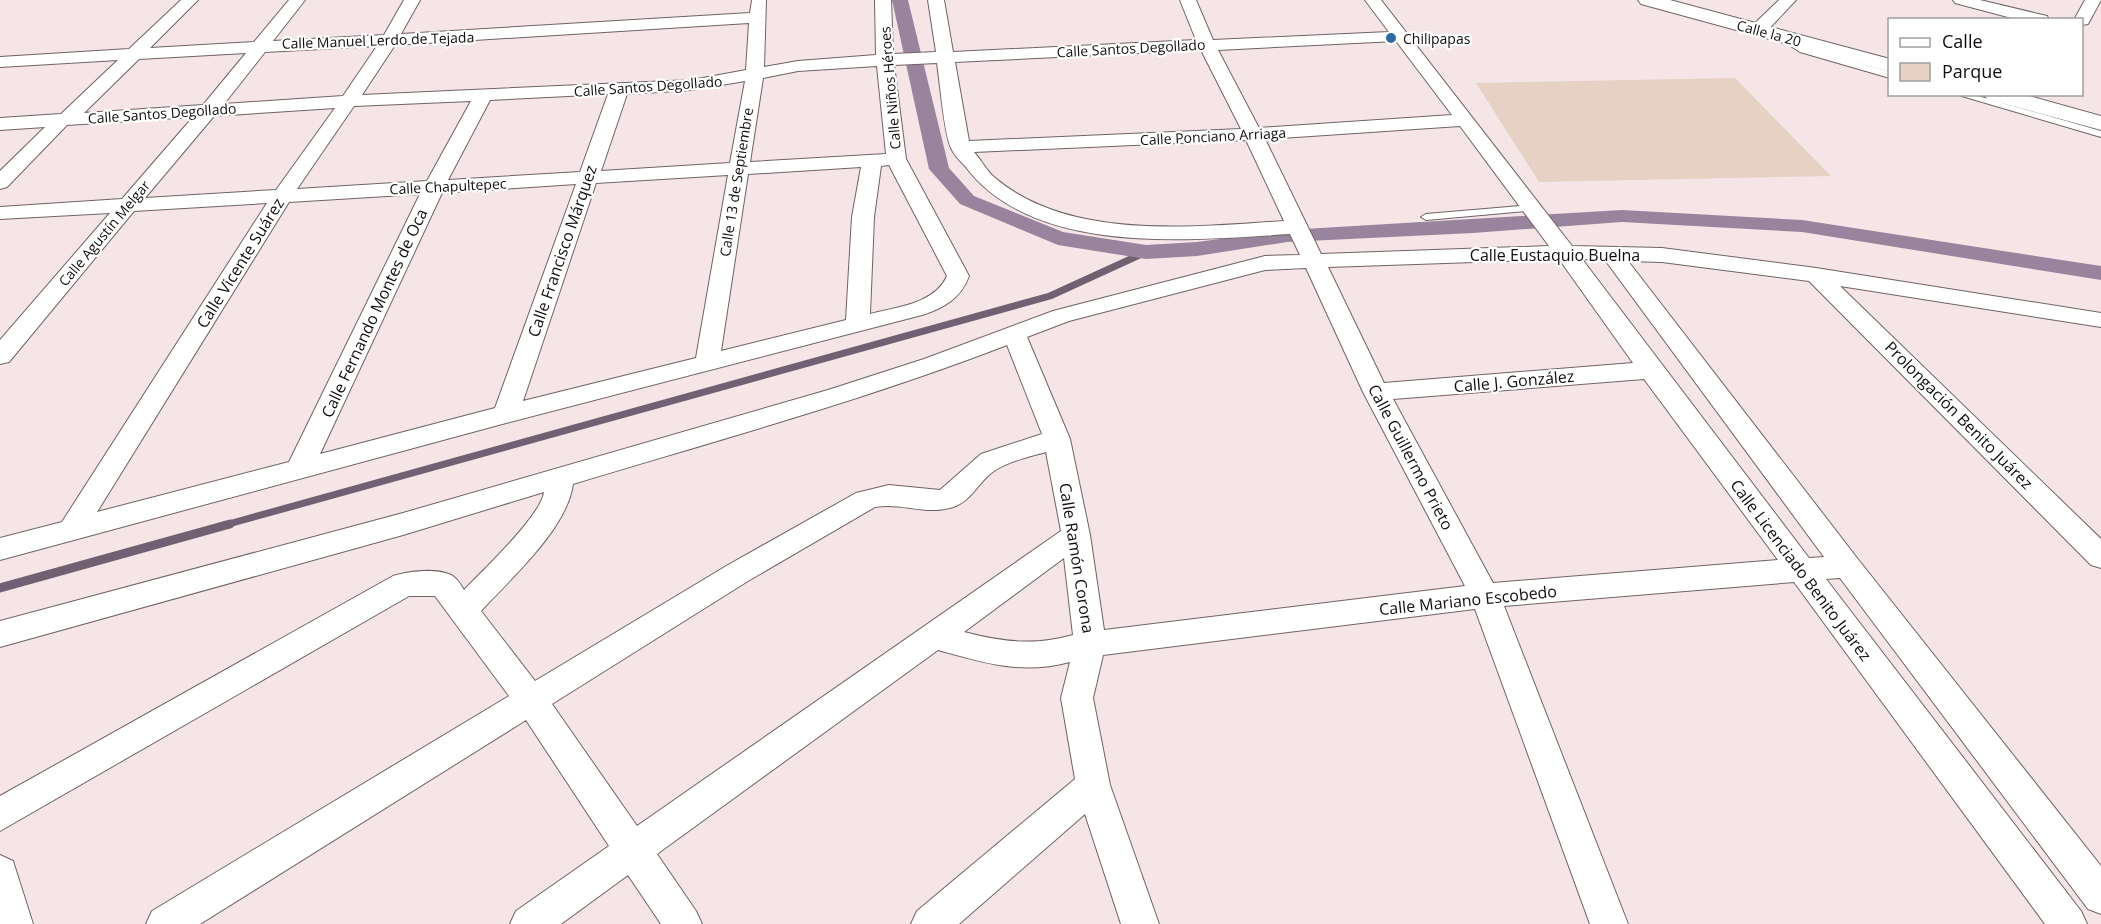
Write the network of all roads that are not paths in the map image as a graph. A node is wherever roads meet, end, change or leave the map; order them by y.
1 (190, 0) edge
2 (297, 0) edge
3 (412, 0) edge
4 (883, 0) edge
5 (936, 0) edge
6 (1188, 0) edge
7 (1373, 0) edge
8 (1648, 0) edge
9 (1686, 0) edge
10 (1788, 0) edge
11 (1961, 0) edge
12 (2093, 0) edge
13 (758, 9) edge
14 (2033, 18) edge
15 (1763, 26) junction
16 (2085, 27) edge
17 (1402, 36) junction
18 (1783, 37) junction
19 (391, 40) junction
20 (1206, 44) junction
21 (261, 45) junction
22 (137, 54) junction
23 (1888, 54) edge
24 (941, 58) junction
25 (891, 60) junction
26 (0, 62) edge
27 (1888, 65) edge
28 (755, 73) junction
29 (1888, 74) edge
30 (619, 89) junction
31 (483, 96) junction
32 (1966, 96) edge
33 (2002, 96) edge
34 (2049, 96) edge
35 (350, 101) junction
36 (209, 110) junction
37 (2101, 110) edge
38 (63, 120) junction
39 (1466, 120) junction
40 (2101, 123) edge
41 (0, 124) edge
42 (1252, 134) junction
43 (2101, 134) edge
44 (960, 147) junction
45 (896, 159) junction
46 (872, 161) junction
47 (738, 169) junction
48 (587, 178) junction
49 (0, 183) edge
50 (434, 187) junction
51 (282, 196) junction
52 (127, 206) junction
53 (1535, 211) junction
54 (0, 213) edge
55 (1426, 217) dead end
56 (1296, 228) junction
57 (1560, 248) junction
58 (1610, 252) junction
59 (1312, 259) junction
60 (1816, 274) junction
61 (1893, 286) junction
62 (1863, 320) junction
63 (2101, 320) edge
64 (858, 324) junction
65 (1014, 334) junction
66 (0, 356) edge
67 (707, 364) junction
68 (1651, 370) junction
69 (1376, 392) junction
70 (506, 414) junction
71 (1057, 439) junction
72 (300, 468) junction
73 (560, 478) junction
74 (72, 531) junction
75 (1076, 535) junction
76 (0, 549) edge
77 (2101, 557) edge
78 (1847, 567) junction
79 (1801, 571) junction
80 (1485, 596) junction
81 (463, 611) junction
82 (0, 634) edge
83 (934, 636) junction
84 (1090, 645) junction
85 (531, 701) junction
86 (1092, 785) junction
87 (0, 815) edge
88 (632, 851) junction
89 (0, 873) edge
90 (2101, 896) edge
91 (14, 924) edge
92 (165, 924) edge
93 (529, 924) edge
94 (684, 924) edge
95 (930, 924) edge
96 (1140, 924) edge
97 (1609, 924) edge
98 (2068, 924) edge

1 - 22 street
2 - 21 street
3 - 19 street, Calle Vicente Suárez
4 - 25 street, Calle Niños Héroes
5 - 24 street
6 - 20 street, Calle Guillermo Prieto
7 - 17 street, Calle Licenciado Benito Juárez
8 - 15 street, Calle la 20
9 - 15 street, Calle la 20
10 - 15 street
11 - 14 street
12 - 16 street
13 - 19 street, Calle Manuel Lerdo de Tejada
13 - 28 street, Calle 13 de Septiembre
15 - 18 street, Calle la 20
15 - 23 street, Calle la 20
17 - 20 street, Calle Santos Degollado
17 - 39 street, Calle Licenciado Benito Juárez
18 - 27 street, Calle la 20
18 - 29 lane
19 - 21 street, Calle Manuel Lerdo de Tejada
19 - 35 street, Calle Vicente Suárez
20 - 24 street, Calle Santos Degollado
20 - 42 street, Calle Guillermo Prieto
21 - 22 street, Calle Manuel Lerdo de Tejada
21 - 36 street, Calle Agustín Melgar
22 - 26 street, Calle Manuel Lerdo de Tejada
22 - 38 street
24 - 25 street, Calle Santos Degollado
24 - 44 street
25 - 28 street, Calle Santos Degollado
25 - 45 street, Calle Niños Héroes
28 - 30 street, Calle Santos Degollado
28 - 47 street, Calle 13 de Septiembre
30 - 31 street, Calle Santos Degollado
30 - 48 street, Calle Francisco Márquez
31 - 35 street, Calle Santos Degollado
31 - 50 street, Calle Fernando Montes de Oca
32 - 43 lane
33 - 40 street
34 - 37 street
35 - 36 street, Calle Santos Degollado
35 - 51 street, Calle Vicente Suárez
36 - 38 street, Calle Santos Degollado
36 - 52 street, Calle Agustín Melgar
38 - 41 street, Calle Santos Degollado
38 - 49 street
39 - 42 street, Calle Ponciano Arriaga
39 - 53 street, Calle Licenciado Benito Juárez
42 - 44 street, Calle Ponciano Arriaga
42 - 56 street, Calle Guillermo Prieto
44 - 56 street
45 - 46 street, Calle Chapultepec
45 - 64 street, Calle Niños Héroes
46 - 47 street, Calle Chapultepec
46 - 64 street, Calle Niños Héroes
47 - 48 street, Calle Chapultepec
47 - 67 street, Calle 13 de Septiembre
48 - 50 street, Calle Chapultepec
48 - 70 street, Calle Francisco Márquez
50 - 51 street, Calle Chapultepec
50 - 72 street, Calle Fernando Montes de Oca
51 - 52 street, Calle Chapultepec
51 - 74 street, Calle Vicente Suárez
52 - 54 street, Calle Chapultepec
52 - 66 street, Calle Agustín Melgar
53 - 55 lane
53 - 57 street, Calle Licenciado Benito Juárez
56 - 59 street, Calle Guillermo Prieto
57 - 58 street, Calle Eustaquio Buelna
57 - 59 street, Calle Eustaquio Buelna
57 - 68 street, Calle Licenciado Benito Juárez
58 - 60 street, Calle Eustaquio Buelna
58 - 78 street
59 - 65 street, Calle Eustaquio Buelna
59 - 69 street, Calle Guillermo Prieto
60 - 61 street, Calle Eustaquio Buelna
60 - 62 street, Prolongación Benito Juárez
61 - 62 street
61 - 63 street, Calle Eustaquio Buelna
62 - 77 street, Prolongación Benito Juárez
64 - 67 street
65 - 71 street, Calle Ramón Corona
65 - 73 street, Calle Eustaquio Buelna
67 - 70 street
68 - 69 street, Calle J. González
68 - 79 street, Calle Licenciado Benito Juárez
69 - 80 street, Calle Guillermo Prieto
70 - 72 street
71 - 75 street, Calle Ramón Corona
71 - 85 street
72 - 74 street
73 - 81 street
73 - 82 street, Calle Eustaquio Buelna
74 - 76 street
75 - 83 street
75 - 84 street, Calle Ramón Corona
78 - 79 street, Calle Mariano Escobedo
78 - 90 street
79 - 80 street, Calle Mariano Escobedo
79 - 98 street, Calle Licenciado Benito Juárez
80 - 84 street, Calle Mariano Escobedo
80 - 97 street, Calle Guillermo Prieto
81 - 85 street
81 - 87 street
83 - 84 street, Calle Mariano Escobedo
83 - 88 street
84 - 86 street, Calle Ramón Corona
85 - 88 street
85 - 92 street
86 - 95 street
86 - 96 street, Calle Ramón Corona
88 - 93 street
88 - 94 street
89 - 91 street

